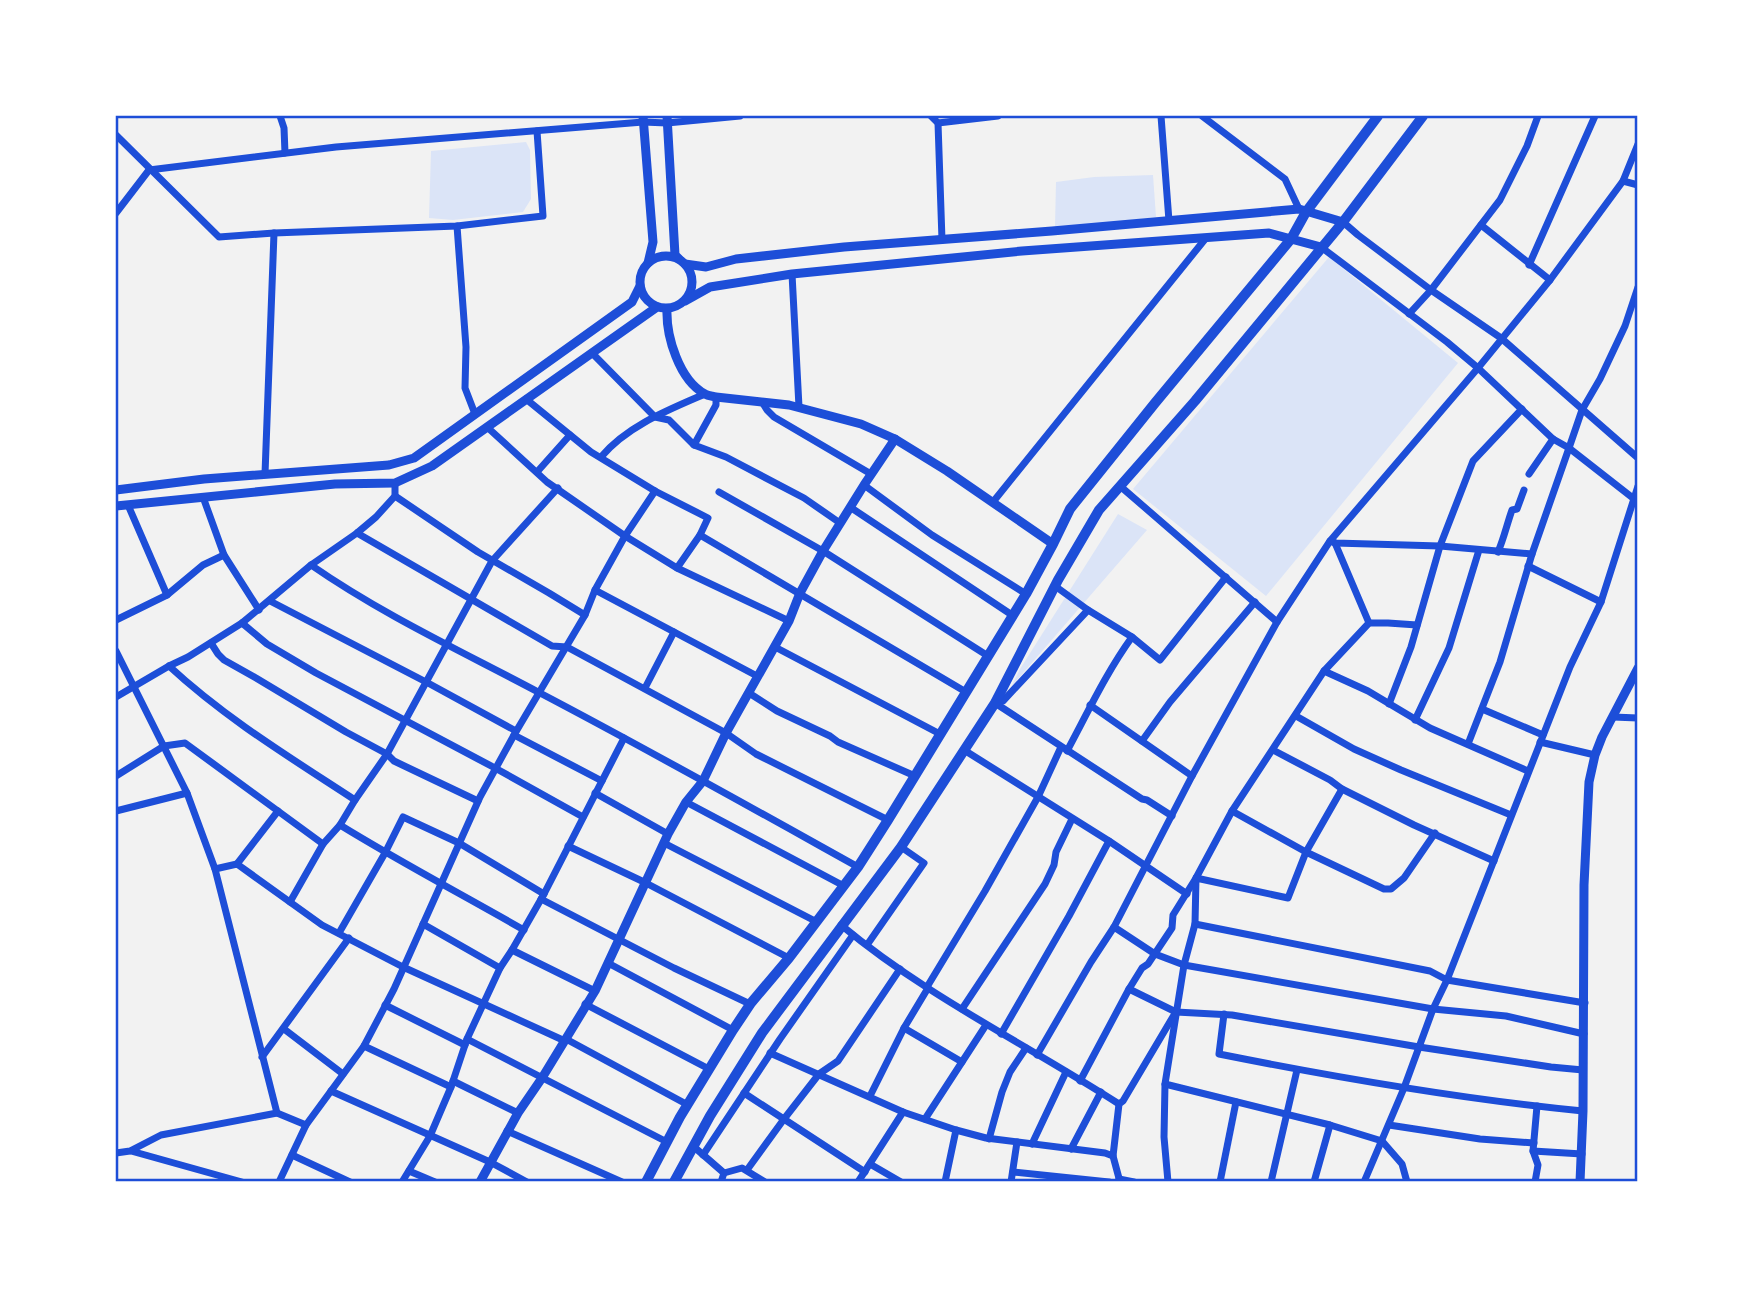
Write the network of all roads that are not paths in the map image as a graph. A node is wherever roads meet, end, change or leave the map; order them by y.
1 (280, 116) edge
2 (740, 116) edge
3 (931, 116) edge
4 (998, 116) edge
5 (1161, 116) edge
6 (1202, 116) edge
7 (1378, 116) edge
8 (1423, 116) edge
9 (1538, 116) edge
10 (1595, 116) edge
11 (643, 119) edge
12 (667, 119) edge
13 (938, 123) junction
14 (537, 131) junction
15 (116, 135) edge
16 (1637, 144) edge
17 (285, 153) junction
18 (1637, 163) edge
19 (1628, 166) junction
20 (149, 170) junction
21 (1623, 181) junction
22 (1637, 185) edge
23 (1303, 210) junction
24 (116, 213) edge
25 (1169, 221) junction
26 (1343, 222) junction
27 (1482, 225) junction
28 (457, 226) junction
29 (274, 233) junction
30 (1206, 238) junction
31 (1291, 239) junction
32 (942, 240) junction
33 (1321, 247) junction
34 (682, 261) junction
35 (648, 263) junction
36 (1529, 265) junction
37 (792, 274) junction
38 (1550, 280) junction
39 (640, 286) junction
40 (1637, 287) edge
41 (1431, 290) junction
42 (685, 301) junction
43 (662, 308) junction
44 (1409, 314) junction
45 (1501, 338) junction
46 (592, 353) junction
47 (1478, 368) junction
48 (705, 394) junction
49 (716, 397) junction
50 (526, 399) junction
51 (762, 402) junction
52 (799, 407) junction
53 (1522, 409) junction
54 (1583, 410) junction
55 (475, 414) junction
56 (655, 417) junction
57 (486, 427) junction
58 (570, 435) junction
59 (895, 439) junction
60 (1553, 439) junction
61 (694, 445) junction
62 (1569, 448) junction
63 (600, 457) junction
64 (1637, 458) edge
65 (537, 472) junction
66 (265, 474) junction
67 (871, 474) junction
68 (1529, 474) dead end
69 (394, 483) junction
70 (864, 485) junction
71 (1120, 486) junction
72 (1637, 486) edge
73 (558, 488) junction
74 (116, 490) edge
75 (1524, 490) dead end
76 (655, 491) junction
77 (719, 492) dead end
78 (395, 496) junction
79 (203, 497) junction
80 (1635, 500) edge
81 (993, 502) junction
82 (128, 505) junction
83 (116, 506) edge
84 (850, 507) junction
85 (840, 523) junction
86 (357, 533) junction
87 (699, 535) junction
88 (625, 536) junction
89 (1332, 542) junction
90 (1054, 544) junction
91 (1440, 546) junction
92 (1479, 550) junction
93 (823, 551) junction
94 (1498, 552) junction
95 (1532, 554) junction
96 (224, 555) junction
97 (492, 561) junction
98 (311, 565) junction
99 (1528, 566) junction
100 (677, 568) junction
101 (1226, 577) junction
102 (1055, 586) junction
103 (595, 590) junction
104 (800, 593) junction
105 (1026, 594) junction
106 (167, 595) junction
107 (472, 599) junction
108 (270, 601) junction
109 (1255, 601) junction
110 (1601, 602) junction
111 (259, 610) junction
112 (1088, 610) junction
113 (585, 615) junction
114 (1012, 615) junction
115 (116, 620) edge
116 (789, 621) junction
117 (1277, 622) junction
118 (242, 623) junction
119 (1369, 623) junction
120 (1418, 625) junction
121 (674, 632) junction
122 (1132, 637) junction
123 (211, 643) junction
124 (447, 644) junction
125 (567, 647) junction
126 (775, 647) junction
127 (116, 651) edge
128 (988, 656) junction
129 (169, 666) junction
130 (1637, 668) edge
131 (1324, 671) junction
132 (757, 676) junction
133 (428, 683) junction
134 (133, 688) junction
135 (645, 688) junction
136 (540, 692) junction
137 (966, 692) junction
138 (749, 693) junction
139 (116, 697) edge
140 (995, 702) junction
141 (1389, 704) junction
142 (1090, 705) junction
143 (1482, 709) junction
144 (1296, 716) junction
145 (1613, 717) junction
146 (1637, 718) edge
147 (1415, 720) junction
148 (405, 721) junction
149 (515, 733) junction
150 (726, 733) junction
151 (940, 734) junction
152 (624, 738) junction
153 (1541, 738) junction
154 (1142, 741) junction
155 (1468, 744) junction
156 (164, 746) junction
157 (1064, 749) junction
158 (964, 750) junction
159 (1273, 750) junction
160 (387, 754) junction
161 (1595, 755) junction
162 (495, 768) junction
163 (1528, 771) junction
164 (116, 776) edge
165 (915, 776) junction
166 (1192, 776) junction
167 (602, 781) junction
168 (703, 781) junction
169 (1342, 789) junction
170 (187, 793) junction
171 (595, 793) junction
172 (1038, 797) junction
173 (355, 800) junction
174 (478, 801) junction
175 (686, 802) junction
176 (116, 811) edge
177 (278, 811) junction
178 (1232, 811) junction
179 (1511, 815) junction
180 (1172, 816) junction
181 (583, 817) junction
182 (1072, 819) junction
183 (888, 820) junction
184 (340, 825) junction
185 (1435, 834) junction
186 (666, 838) junction
187 (1109, 841) junction
188 (459, 843) junction
189 (323, 844) junction
190 (568, 846) junction
191 (901, 847) junction
192 (1306, 852) junction
193 (385, 853) junction
194 (1494, 861) junction
195 (237, 864) junction
196 (1145, 866) junction
197 (858, 867) junction
198 (215, 869) junction
199 (1196, 878) junction
200 (441, 882) junction
201 (645, 883) junction
202 (844, 886) junction
203 (1187, 894) junction
204 (543, 896) junction
205 (290, 902) junction
206 (817, 922) junction
207 (423, 924) junction
208 (1195, 924) junction
209 (841, 925) junction
210 (1114, 926) junction
211 (524, 930) junction
212 (339, 933) junction
213 (852, 935) junction
214 (349, 938) junction
215 (619, 939) junction
216 (867, 945) junction
217 (512, 950) junction
218 (1154, 954) junction
219 (789, 958) junction
220 (608, 963) junction
221 (1184, 965) junction
222 (403, 967) junction
223 (500, 968) junction
224 (900, 969) junction
225 (1447, 980) junction
226 (927, 988) junction
227 (1129, 989) junction
228 (595, 991) junction
229 (1585, 1003) junction
230 (483, 1004) junction
231 (585, 1004) junction
232 (750, 1004) junction
233 (385, 1005) junction
234 (962, 1009) junction
235 (1433, 1009) junction
236 (1176, 1012) junction
237 (1224, 1014) junction
238 (986, 1025) junction
239 (904, 1028) junction
240 (284, 1029) junction
241 (733, 1030) junction
242 (1001, 1034) junction
243 (1584, 1034) junction
244 (565, 1040) junction
245 (466, 1042) junction
246 (364, 1046) junction
247 (1419, 1047) junction
248 (1026, 1048) junction
249 (770, 1053) junction
250 (1037, 1055) junction
251 (262, 1057) junction
252 (962, 1062) junction
253 (709, 1069) junction
254 (1297, 1070) junction
255 (1583, 1070) junction
256 (1066, 1072) junction
257 (343, 1074) junction
258 (819, 1074) junction
259 (542, 1078) junction
260 (1080, 1080) junction
261 (452, 1084) junction
262 (1165, 1084) junction
263 (1404, 1088) junction
264 (331, 1091) junction
265 (744, 1093) junction
266 (1101, 1093) junction
267 (870, 1096) junction
268 (1236, 1102) junction
269 (1119, 1104) junction
270 (688, 1105) junction
271 (1537, 1106) junction
272 (1583, 1111) junction
273 (903, 1112) junction
274 (277, 1113) junction
275 (518, 1113) junction
276 (1285, 1115) junction
277 (784, 1119) junction
278 (925, 1119) junction
279 (306, 1125) junction
280 (1330, 1125) junction
281 (1390, 1125) junction
282 (956, 1130) junction
283 (507, 1131) junction
284 (430, 1136) junction
285 (989, 1139) junction
286 (1382, 1141) junction
287 (667, 1142) junction
288 (1017, 1142) junction
289 (1032, 1144) junction
290 (693, 1146) junction
291 (1534, 1147) junction
292 (1071, 1149) junction
293 (130, 1151) junction
294 (116, 1153) edge
295 (703, 1154) junction
296 (1582, 1154) junction
297 (292, 1155) junction
298 (1113, 1156) junction
299 (490, 1162) junction
300 (870, 1164) junction
301 (747, 1170) junction
302 (408, 1171) junction
303 (865, 1172) junction
304 (1013, 1172) junction
305 (722, 1177) edge
306 (1119, 1180) edge
307 (242, 1181) edge
308 (279, 1181) edge
309 (350, 1181) edge
310 (402, 1181) edge
311 (435, 1181) edge
312 (480, 1181) edge
313 (527, 1181) edge
314 (622, 1181) edge
315 (646, 1181) edge
316 (674, 1181) edge
317 (765, 1181) edge
318 (858, 1181) edge
319 (901, 1181) edge
320 (946, 1181) edge
321 (1011, 1181) edge
322 (1109, 1181) edge
323 (1134, 1181) edge
324 (1168, 1181) edge
325 (1220, 1181) edge
326 (1271, 1181) edge
327 (1314, 1181) edge
328 (1364, 1181) edge
329 (1407, 1181) edge
330 (1535, 1181) edge
331 (1580, 1181) edge

1 - 17 street
2 - 12 street
3 - 13 street
4 - 13 street
5 - 25 street
6 - 23 street
7 - 23 main road
8 - 26 main road
9 - 27 street
10 - 36 street
11 - 12 street
11 - 14 street
11 - 35 street
12 - 34 street
13 - 32 street
14 - 17 street
14 - 28 street
15 - 20 street
16 - 19 street
17 - 20 street
18 - 19 street
19 - 21 street
20 - 24 street
20 - 29 street
21 - 22 street
21 - 38 street
23 - 25 street
23 - 26 street
23 - 31 main road
25 - 32 street
26 - 33 main road
26 - 41 street
27 - 36 street
27 - 41 street
28 - 29 street
28 - 55 street
29 - 66 street
30 - 31 street
30 - 37 street
30 - 81 street
31 - 33 street
31 - 90 main road
32 - 34 street
33 - 44 street
33 - 71 main road
34 - 35 street
34 - 42 street
35 - 39 street
36 - 38 street
37 - 42 street
37 - 52 street
38 - 45 street
39 - 43 street
39 - 55 street
40 - 54 street
41 - 44 street
41 - 45 street
42 - 43 street
43 - 46 street
43 - 48 street
44 - 47 street
45 - 47 street
45 - 54 street
46 - 50 street
46 - 56 street
47 - 53 street
47 - 89 street
48 - 49 street
48 - 56 street
49 - 51 street
49 - 61 street
50 - 57 street
50 - 58 street
51 - 52 street
51 - 67 street
52 - 59 street
53 - 60 street
53 - 91 street
54 - 62 street
54 - 64 street
55 - 66 street
56 - 61 street
56 - 63 street
57 - 65 street
57 - 69 street
58 - 63 street
58 - 65 street
59 - 67 street
59 - 81 street
60 - 62 street
60 - 68 street
61 - 85 street
62 - 80 street
62 - 95 street
63 - 76 street
65 - 73 street
66 - 74 street
67 - 70 street
69 - 78 street
69 - 79 street
70 - 84 street
70 - 105 street
71 - 101 street
71 - 102 main road
72 - 80 street
73 - 88 street
73 - 97 street
75 - 94 street
76 - 87 street
76 - 88 street
77 - 93 street
78 - 86 street
78 - 97 street
79 - 82 street
79 - 96 street
80 - 110 street
81 - 90 street
82 - 83 street
82 - 106 street
84 - 85 street
84 - 114 street
85 - 93 street
86 - 98 street
86 - 107 street
87 - 100 street
87 - 104 street
88 - 100 street
88 - 103 street
89 - 91 street
89 - 117 street
89 - 119 street
90 - 105 main road
91 - 92 street
91 - 120 street
92 - 94 street
92 - 147 street
93 - 104 street
93 - 128 street
94 - 95 street
95 - 99 street
96 - 106 street
96 - 111 street
97 - 107 street
97 - 113 street
98 - 108 street
98 - 124 street
99 - 110 street
99 - 143 street
100 - 116 street
101 - 109 street
101 - 122 street
102 - 112 street
102 - 140 main road
103 - 113 street
103 - 121 street
104 - 116 street
104 - 137 street
105 - 114 main road
106 - 115 street
107 - 124 street
107 - 125 street
108 - 111 street
108 - 133 street
109 - 117 street
109 - 154 street
110 - 153 street
111 - 118 street
112 - 122 street
112 - 140 street
113 - 125 street
114 - 128 main road
116 - 126 street
117 - 166 street
118 - 123 street
118 - 148 street
119 - 120 street
119 - 131 street
120 - 141 street
121 - 132 street
121 - 135 street
122 - 142 street
123 - 129 street
123 - 160 street
124 - 133 street
124 - 136 street
125 - 135 street
125 - 136 street
126 - 132 street
126 - 151 street
127 - 134 street
128 - 137 main road
129 - 134 street
129 - 173 street
130 - 145 street
131 - 141 street
131 - 144 street
132 - 138 street
133 - 148 street
133 - 149 street
134 - 139 street
134 - 156 street
135 - 150 street
136 - 149 street
136 - 152 street
137 - 151 main road
138 - 150 street
138 - 165 street
140 - 157 street
140 - 158 main road
141 - 147 street
142 - 154 street
142 - 157 street
143 - 153 street
143 - 155 street
144 - 159 street
144 - 179 street
145 - 146 street
145 - 161 street
147 - 155 street
148 - 160 street
148 - 162 street
149 - 162 street
149 - 167 street
150 - 168 street
150 - 183 street
151 - 165 main road
152 - 167 street
152 - 168 street
153 - 161 street
153 - 163 street
154 - 166 street
155 - 163 street
156 - 164 street
156 - 170 street
156 - 177 street
157 - 172 street
157 - 180 street
158 - 172 street
158 - 191 main road
159 - 169 street
159 - 178 street
160 - 173 street
160 - 174 street
161 - 229 street
162 - 174 street
162 - 181 street
163 - 179 street
165 - 183 main road
166 - 180 street
167 - 171 street
168 - 175 street
168 - 197 street
169 - 185 street
169 - 192 street
170 - 176 street
170 - 198 street
171 - 181 street
171 - 186 street
172 - 182 street
172 - 226 street
173 - 184 street
174 - 188 street
175 - 186 street
175 - 202 street
177 - 189 street
177 - 195 street
178 - 192 street
178 - 199 street
179 - 194 street
180 - 196 street
181 - 190 street
182 - 187 street
182 - 234 street
183 - 197 main road
184 - 189 street
184 - 193 street
185 - 192 street
185 - 194 street
186 - 201 street
186 - 206 street
187 - 196 street
187 - 242 street
188 - 193 street
188 - 200 street
188 - 204 street
189 - 205 street
190 - 201 street
190 - 204 street
191 - 209 main road
191 - 216 street
192 - 199 street
193 - 200 street
193 - 212 street
194 - 225 street
195 - 198 street
195 - 205 street
196 - 203 street
196 - 210 street
197 - 202 main road
198 - 251 street
199 - 203 street
199 - 208 street
200 - 207 street
200 - 211 street
201 - 215 street
201 - 219 street
202 - 206 main road
203 - 218 street
204 - 211 street
204 - 215 street
205 - 212 street
206 - 219 main road
207 - 222 street
207 - 223 street
208 - 221 street
208 - 225 street
209 - 213 street
209 - 290 main road
210 - 218 street
210 - 250 street
211 - 217 street
212 - 214 street
213 - 216 street
213 - 249 street
214 - 222 street
214 - 240 street
215 - 220 street
215 - 232 street
216 - 224 street
217 - 223 street
217 - 228 street
218 - 221 street
218 - 227 street
219 - 232 main road
220 - 228 street
220 - 241 street
221 - 235 street
221 - 236 street
222 - 230 street
222 - 233 street
223 - 230 street
224 - 226 street
224 - 258 street
225 - 229 street
225 - 235 street
226 - 234 street
226 - 239 street
227 - 236 street
227 - 260 street
228 - 231 street
229 - 243 street
230 - 244 street
230 - 245 street
231 - 244 street
231 - 253 street
232 - 241 main road
233 - 245 street
233 - 246 street
234 - 238 street
235 - 243 street
235 - 247 street
236 - 237 street
236 - 262 street
236 - 269 street
237 - 247 street
237 - 254 street
238 - 242 street
238 - 252 street
239 - 252 street
239 - 267 street
240 - 251 street
240 - 257 street
241 - 253 main road
242 - 248 street
243 - 255 street
244 - 259 street
244 - 270 street
245 - 259 street
245 - 261 street
246 - 257 street
246 - 261 street
247 - 255 street
247 - 263 street
248 - 250 street
248 - 285 street
249 - 258 street
249 - 265 street
250 - 256 street
251 - 274 street
252 - 278 street
253 - 270 main road
254 - 263 street
254 - 276 street
255 - 272 street
256 - 260 street
256 - 289 street
257 - 264 street
258 - 267 street
258 - 277 street
259 - 275 street
259 - 287 street
260 - 266 street
261 - 275 street
261 - 284 street
262 - 268 street
262 - 324 street
263 - 271 street
263 - 281 street
264 - 279 street
264 - 284 street
265 - 277 street
265 - 295 street
266 - 269 street
266 - 292 street
267 - 273 street
268 - 276 street
268 - 325 street
269 - 298 street
270 - 287 main road
271 - 272 street
271 - 291 street
272 - 296 street
273 - 278 street
273 - 300 street
274 - 279 street
274 - 293 street
275 - 283 street
276 - 280 street
276 - 326 street
277 - 301 street
277 - 303 street
278 - 282 street
279 - 297 street
280 - 286 street
280 - 327 street
281 - 286 street
281 - 291 street
282 - 285 street
282 - 320 street
283 - 299 street
283 - 314 street
284 - 299 street
284 - 302 street
285 - 288 street
286 - 328 street
286 - 329 street
287 - 315 main road
288 - 289 street
288 - 304 street
289 - 292 street
290 - 295 street
290 - 316 main road
291 - 296 street
291 - 330 street
292 - 298 street
293 - 294 street
293 - 307 street
295 - 305 street
296 - 331 street
297 - 308 street
297 - 309 street
298 - 306 street
299 - 312 street
299 - 313 street
300 - 303 street
300 - 319 street
301 - 305 street
301 - 317 street
302 - 310 street
302 - 311 street
303 - 318 street
304 - 321 street
304 - 322 street
306 - 323 street

